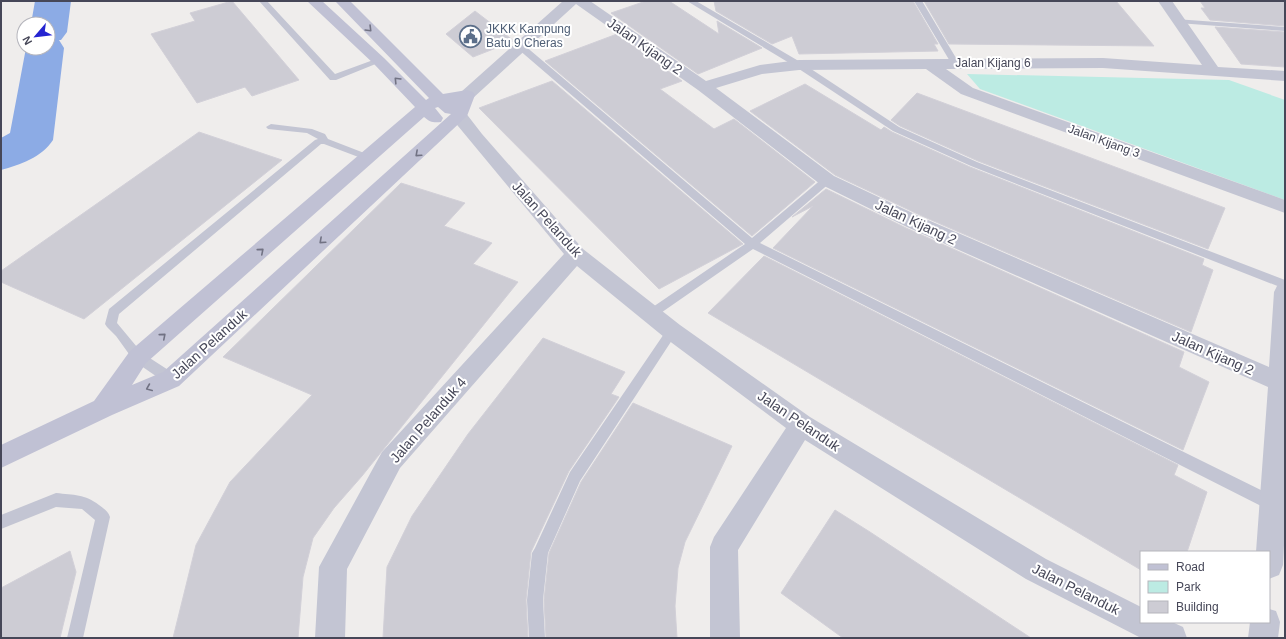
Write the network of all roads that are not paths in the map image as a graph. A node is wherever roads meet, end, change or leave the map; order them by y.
1 (262, 1) edge
2 (314, 1) edge
3 (342, 1) edge
4 (571, 1) edge
5 (581, 1) edge
6 (691, 1) edge
7 (918, 1) edge
8 (1164, 1) edge
9 (1178, 21) junction
10 (1285, 29) edge
11 (521, 47) junction
12 (379, 61) junction
13 (954, 63) junction
14 (929, 64) junction
15 (799, 65) junction
16 (1212, 70) junction
17 (1282, 78) edge
18 (704, 88) junction
19 (467, 95) junction
20 (432, 104) junction
21 (453, 122) junction
22 (271, 127) dead end
23 (325, 141) junction
24 (369, 158) junction
25 (827, 180) junction
26 (1285, 207) edge
27 (752, 244) junction
28 (576, 254) junction
29 (1285, 285) edge
30 (1285, 292) edge
31 (651, 314) junction
32 (672, 331) junction
33 (138, 357) junction
34 (171, 379) junction
35 (1282, 383) edge
36 (103, 408) junction
37 (801, 425) junction
38 (1, 457) edge
39 (1279, 507) edge
40 (1, 522) edge
41 (1270, 559) edge
42 (1140, 622) edge
43 (1142, 623) edge
44 (1265, 623) edge
45 (75, 638) edge
46 (330, 638) edge
47 (537, 638) edge
48 (725, 638) edge
49 (1172, 638) edge
50 (1263, 638) edge

1 - 12 lane
2 - 12 street
3 -> 20 street
4 - 11 street
5 - 18 street, Jalan Kijang 2
6 - 15 lane
7 - 13 lane
8 - 9 street
9 - 10 lane
9 - 16 street
11 - 19 street
11 - 27 lane
20 -> 12 street
13 - 14 street, Jalan Kijang 6
13 - 16 street, Jalan Kijang 6
14 - 15 street, Jalan Kijang 6
14 - 26 street, Jalan Kijang 3
15 - 18 street, Jalan Kijang 6
15 - 29 lane
16 - 17 street, Jalan Kijang 6
18 - 25 street, Jalan Kijang 2
19 - 20 street
19 - 21 street
20 - 21 street
20 - 24 street
21 - 28 street, Jalan Pelanduk
21 -> 34 street, Jalan Pelanduk
22 - 23 lane
23 - 24 lane
23 - 33 lane
33 -> 24 street
25 - 27 lane
25 - 35 street, Jalan Kijang 2
27 - 31 lane
27 - 39 lane
28 - 31 street, Jalan Pelanduk
28 - 46 street, Jalan Pelanduk 4
30 - 35 street
31 - 32 street, Jalan Pelanduk
32 - 37 street, Jalan Pelanduk
32 - 47 lane
33 - 34 lane
33 - 36 street
34 -> 36 street, Jalan Pelanduk
35 - 39 street
36 - 38 street, Jalan Pelanduk
37 - 42 street, Jalan Pelanduk
37 - 48 street
39 - 41 street
40 - 45 lane
43 - 49 street, Jalan Pelanduk
44 - 50 street

